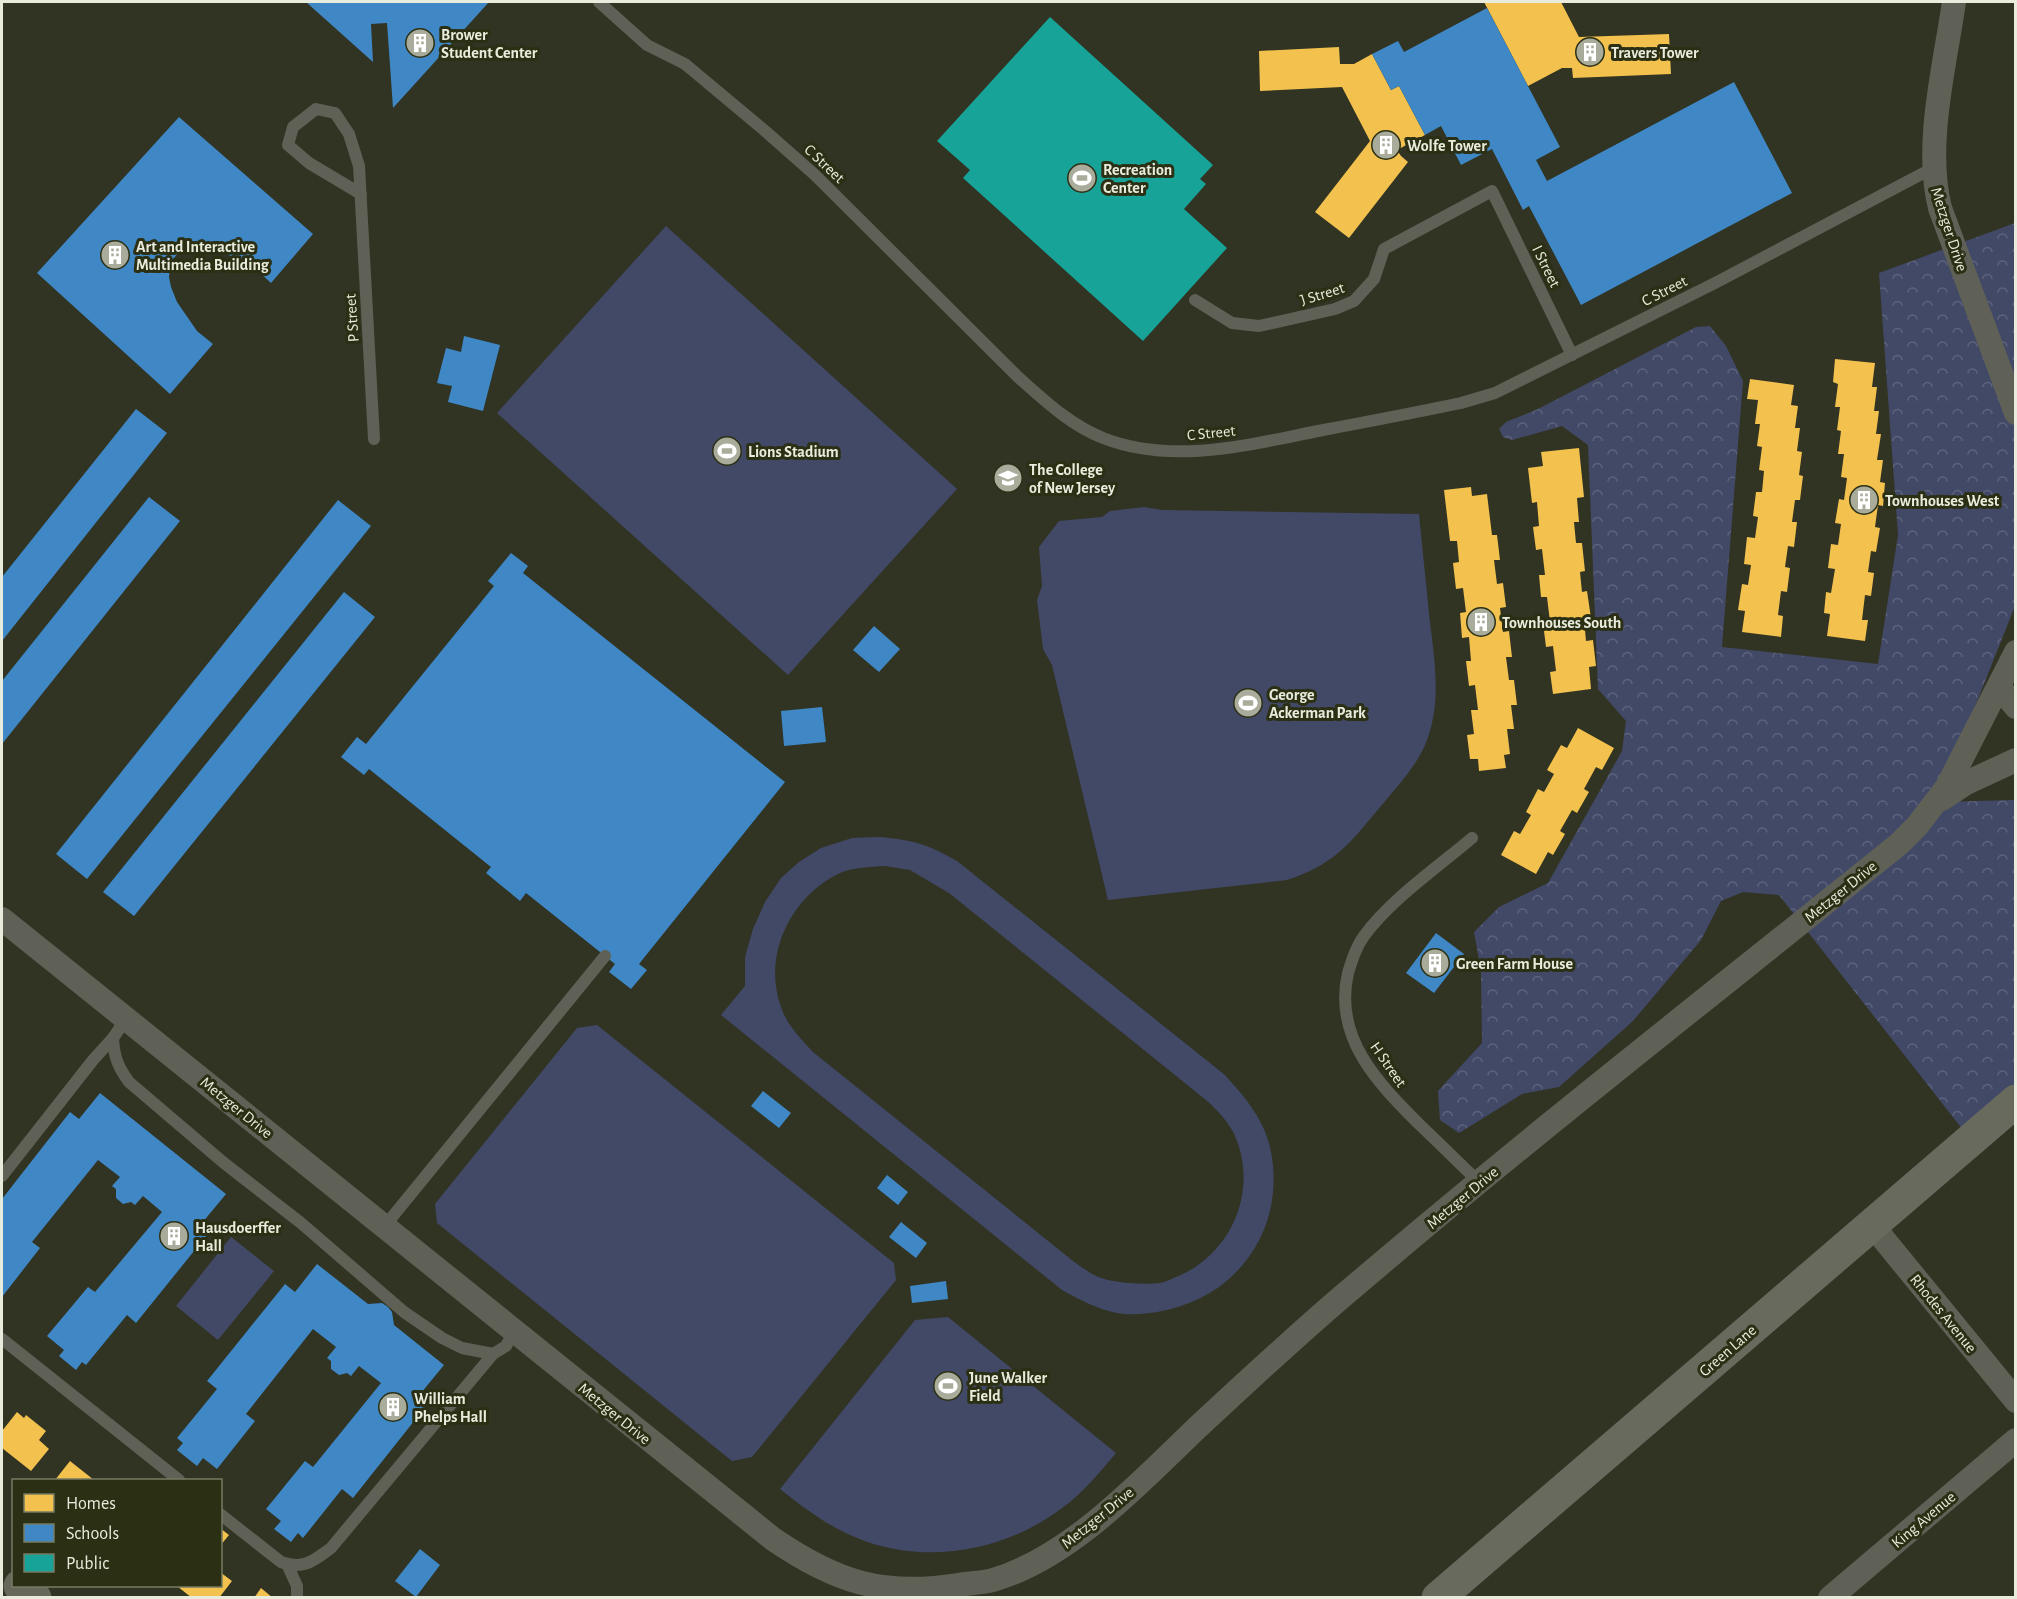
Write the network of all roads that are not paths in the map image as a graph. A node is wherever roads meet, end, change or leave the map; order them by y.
1 (599, 2) edge
2 (1954, 2) edge
3 (1933, 168) junction
4 (1492, 191) joint
5 (360, 194) junction
6 (1195, 300) dead end
7 (1572, 355) junction
8 (2016, 413) edge
9 (374, 439) dead end
10 (2016, 652) edge
11 (1999, 687) junction
12 (2016, 707) edge
13 (2016, 760) edge
14 (1937, 802) junction
15 (1472, 838) dead end
16 (2, 919) edge
17 (605, 956) dead end
18 (119, 1029) junction
19 (2016, 1101) edge
20 (2, 1176) edge
21 (1479, 1182) junction
22 (1872, 1225) junction
23 (384, 1227) junction
24 (514, 1332) junction
25 (2, 1339) edge
26 (493, 1354) junction
27 (2016, 1401) edge
28 (2016, 1440) edge
29 (178, 1479) edge
30 (222, 1516) edge
31 (287, 1564) junction
32 (21, 1587) edge
33 (962, 1591) edge
34 (35, 1598) edge
35 (297, 1598) edge
36 (1438, 1598) edge
37 (1830, 1598) edge

1 - 7 lane, C Street
2 - 3 street, Metzger Drive
3 - 7 lane, C Street
3 - 8 street, Metzger Drive
4 - 6 lane, J Street
4 - 7 lane, I Street
5 - 5 lane, P Street
5 - 9 lane, P Street
10 - 11 street, Metzger Drive
11 - 12 street
11 - 14 street, Metzger Drive
13 - 14 street
14 - 21 street, Metzger Drive
15 - 21 lane, H Street
16 - 18 street, Metzger Drive
17 - 23 lane
18 - 20 lane
18 - 23 street, Metzger Drive
18 - 26 lane
19 - 22 street, Green Lane
21 - 33 street, Metzger Drive
22 - 27 street, Rhodes Avenue
22 - 36 street, Green Lane
23 - 24 street, Metzger Drive
24 - 26 lane
24 - 33 street, Metzger Drive
25 - 29 lane
26 - 31 lane
28 - 37 street, King Avenue
30 - 31 lane
31 - 35 lane
32 - 34 main road

